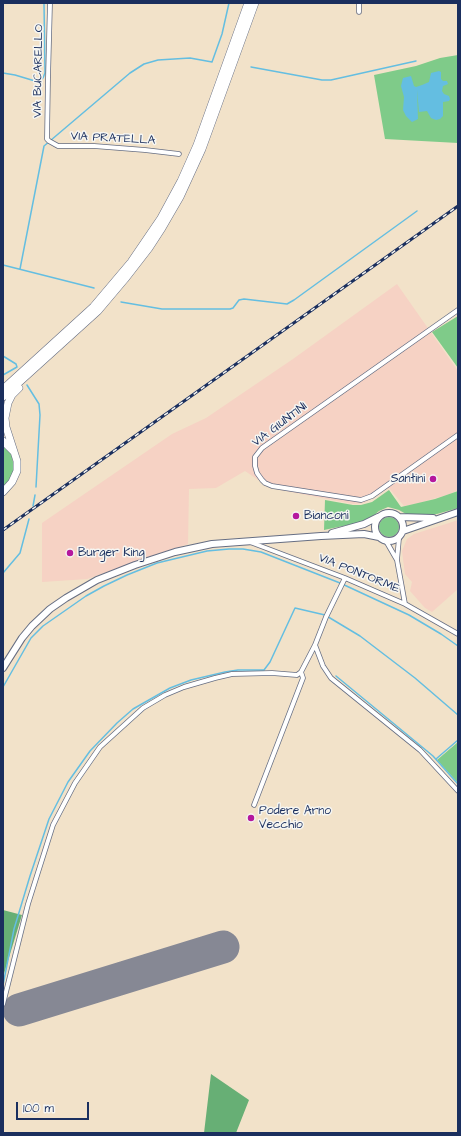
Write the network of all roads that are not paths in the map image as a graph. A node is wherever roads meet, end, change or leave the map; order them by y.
1 (50, 3) edge
2 (248, 3) edge
3 (255, 3) edge
4 (359, 3) edge
5 (359, 12) dead end
6 (47, 139) joint
7 (179, 154) dead end
8 (458, 310) edge
9 (33, 370) junction
10 (3, 389) edge
11 (3, 396) edge
12 (458, 435) edge
13 (3, 441) edge
14 (14, 453) junction
15 (3, 492) edge
16 (458, 512) edge
17 (378, 517) junction
18 (399, 517) junction
19 (436, 518) junction
20 (403, 531) junction
21 (321, 536) junction
22 (379, 537) junction
23 (399, 538) junction
24 (248, 541) junction
25 (386, 541) junction
26 (397, 560) junction
27 (343, 582) junction
28 (405, 604) junction
29 (458, 634) edge
30 (315, 645) junction
31 (3, 668) edge
32 (301, 672) junction
33 (458, 791) edge
34 (254, 805) dead end
35 (3, 1004) edge

1 - 6 street, VIA BUCARELLO
2 - 10 highway
3 - 9 highway
4 - 5 street
6 - 7 street, VIA PRATELLA
8 - 12 street, VIA GIUNTINI
9 - 11 highway
9 - 14 highway
13 - 14 highway
14 - 15 highway
16 - 19 main road
17 - 18 main road
17 - 21 main road
17 - 22 main road
18 - 19 main road
18 - 20 main road
19 - 20 main road
20 - 23 main road
21 - 22 main road
21 - 24 main road
22 - 25 main road
23 - 25 main road
23 - 26 street
24 - 27 street, VIA PONTORME
24 - 31 main road
25 - 26 street
26 - 28 street
27 - 28 street, VIA PONTORME
27 - 30 street
28 - 29 street, VIA PONTORME
30 - 32 street
30 - 33 street
32 - 34 street
32 - 35 street

